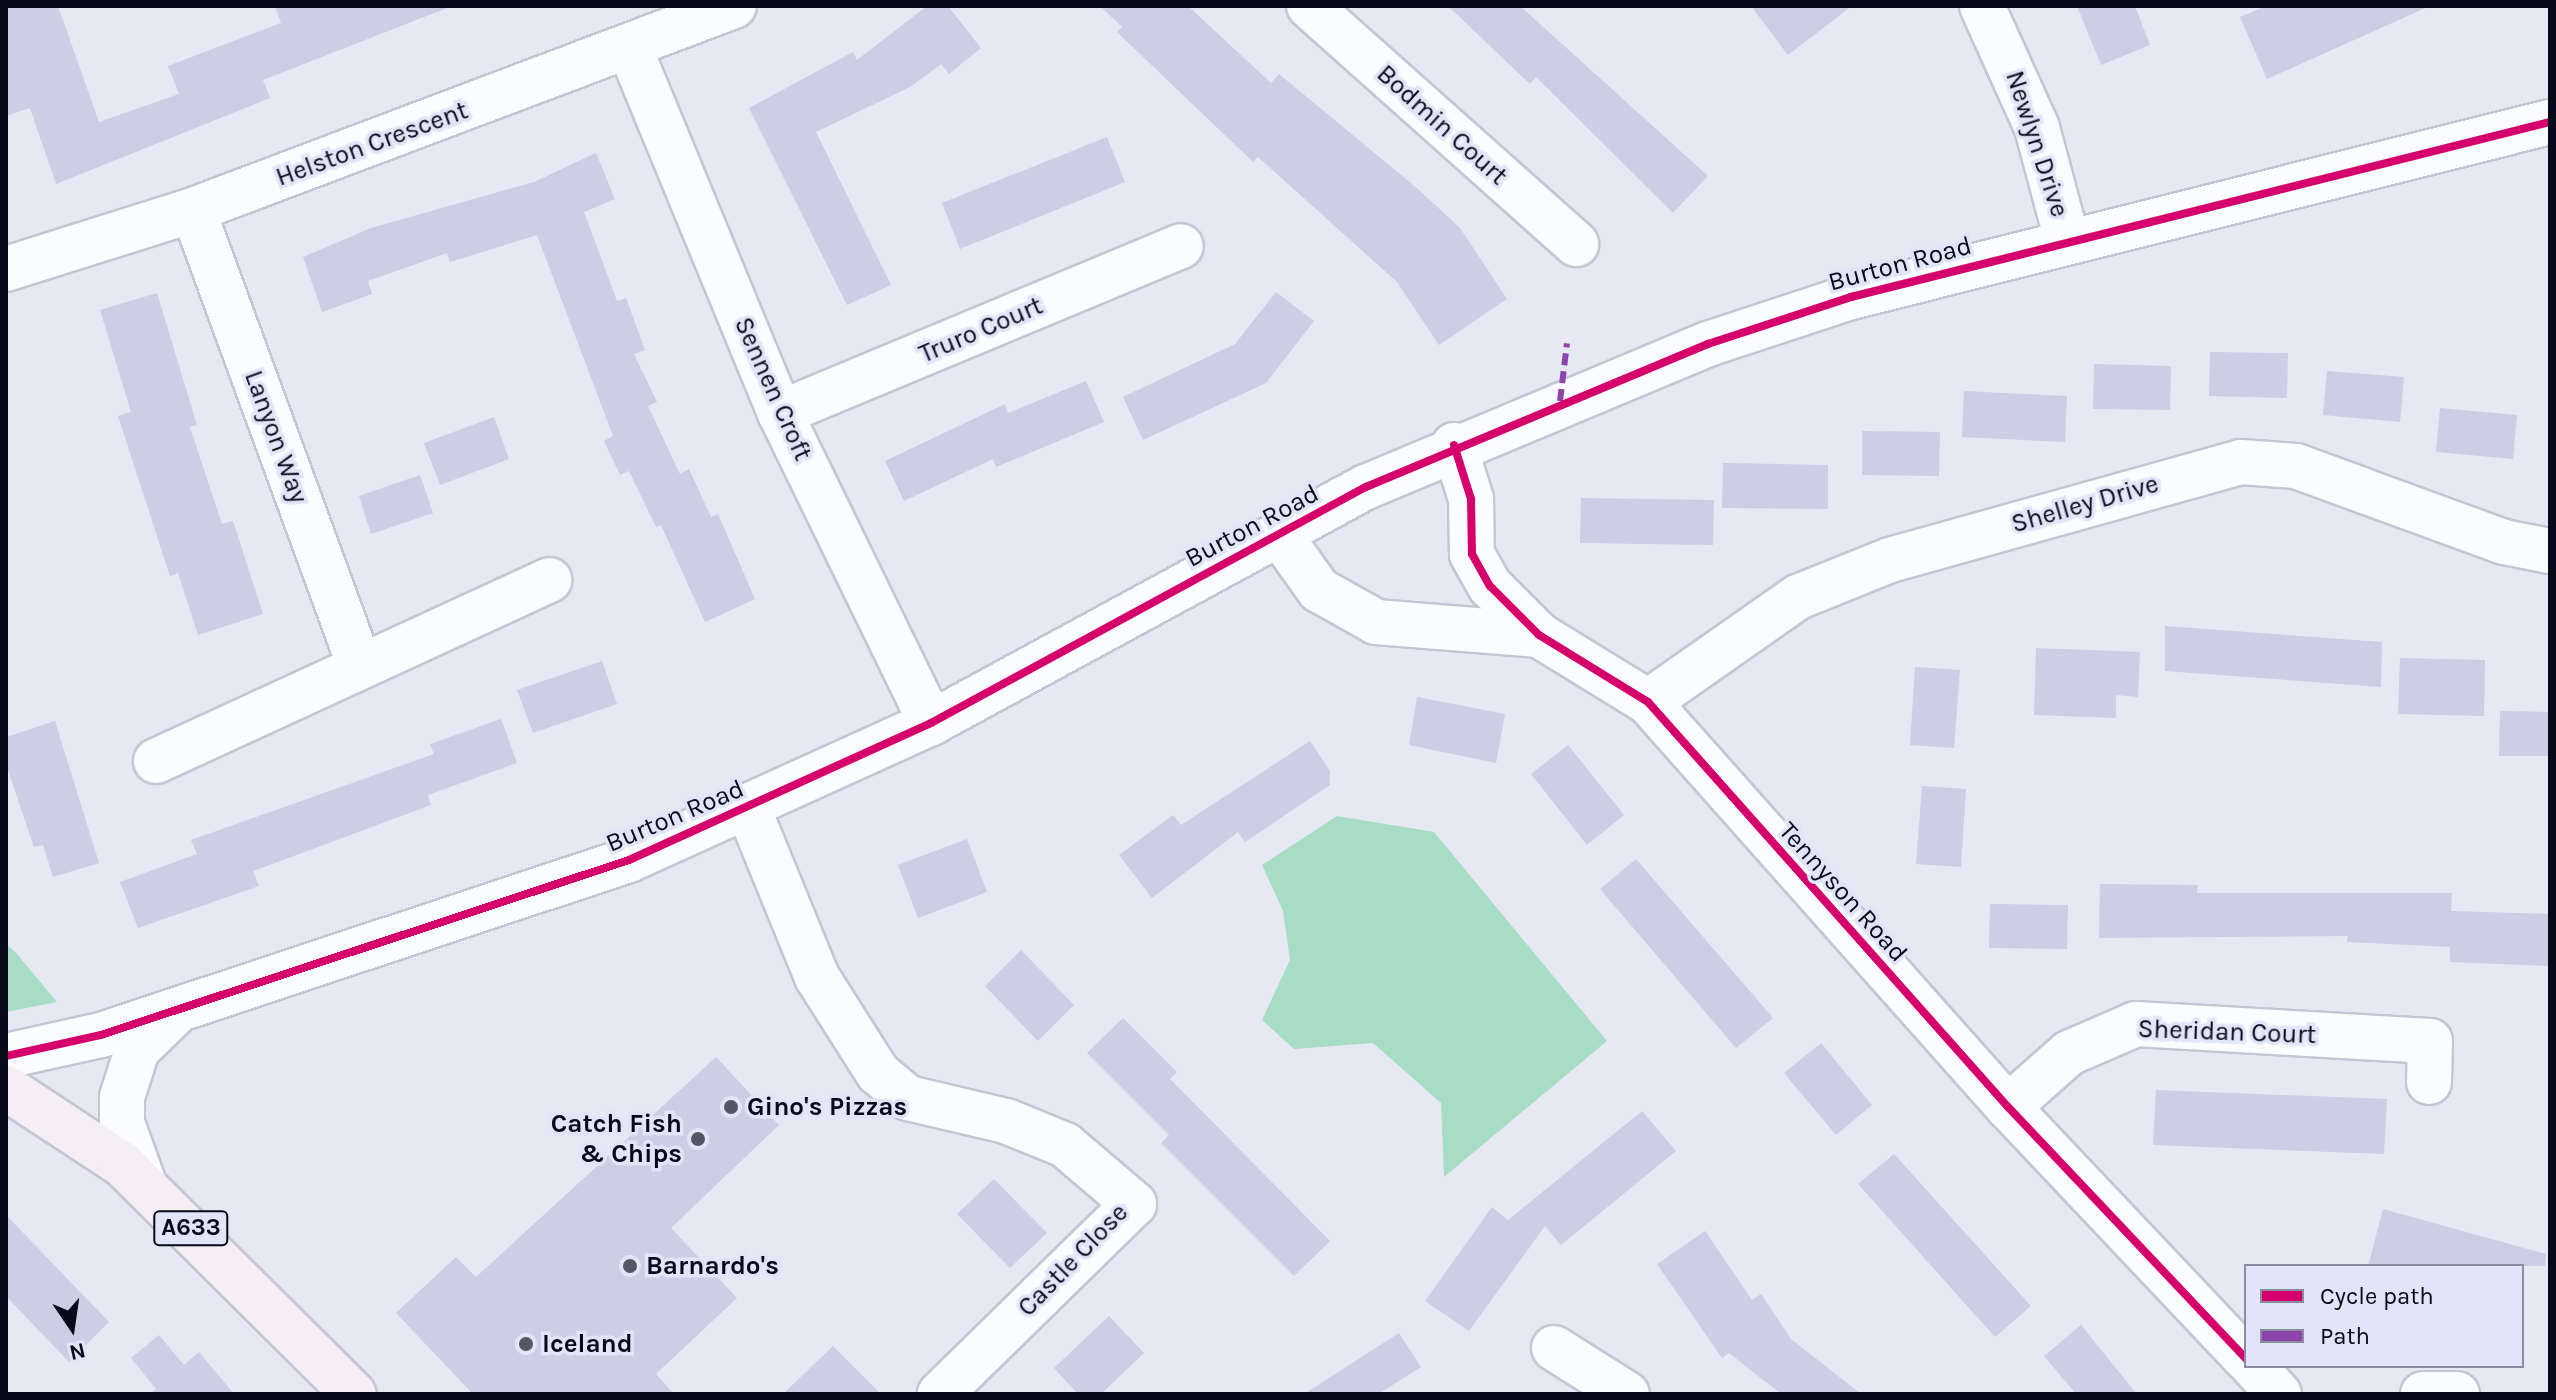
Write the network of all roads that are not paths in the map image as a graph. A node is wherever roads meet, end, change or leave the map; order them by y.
1 (734, 6) edge
2 (1309, 6) edge
3 (1982, 6) edge
4 (630, 49) junction
5 (2550, 122) edge
6 (193, 210) junction
7 (2067, 240) junction
8 (1576, 244) dead end
9 (1181, 246) dead end
10 (6, 269) edge
11 (780, 413) junction
12 (1454, 445) junction
13 (1279, 534) junction
14 (2550, 551) edge
15 (549, 580) dead end
16 (1539, 635) junction
17 (359, 664) junction
18 (1648, 702) junction
19 (931, 723) junction
20 (156, 761) dead end
21 (748, 808) junction
22 (182, 1008) junction
23 (6, 1056) edge
24 (2429, 1082) dead end
25 (6, 1088) edge
26 (2008, 1107) junction
27 (144, 1184) junction
28 (1554, 1348) dead end
29 (2244, 1357) edge
30 (2255, 1368) edge
31 (354, 1394) edge
32 (940, 1394) edge
33 (1627, 1394) edge
34 (2279, 1394) edge
35 (2423, 1394) edge
36 (2457, 1394) edge

1 - 4 street, Helston Crescent
2 - 8 street, Bodmin Court
3 - 7 street, Newlyn Drive
4 - 6 street, Helston Crescent
4 - 11 street, Sennen Croft
5 - 7 street, Burton Road
6 - 10 street, Helston Crescent
6 - 17 street, Lanyon Way
7 - 12 street, Burton Road
9 - 11 street, Truro Court
11 - 19 street, Sennen Croft
12 - 13 street, Burton Road
12 - 16 street, Tennyson Road
13 - 16 street, Tennyson Road
13 - 19 street, Burton Road
14 - 18 street, Shelley Drive
15 - 17 street
16 - 18 street, Tennyson Road
17 - 20 street
18 - 26 street, Tennyson Road
19 - 21 street, Burton Road
21 - 22 street, Burton Road
21 - 32 street, Castle Close
22 - 23 street, Burton Road
22 - 27 street
24 - 26 street, Sheridan Court
25 - 27 main road, A633
26 - 29 street, Tennyson Road
27 - 31 main road, A633
28 - 33 street
30 - 34 street
35 - 36 street

